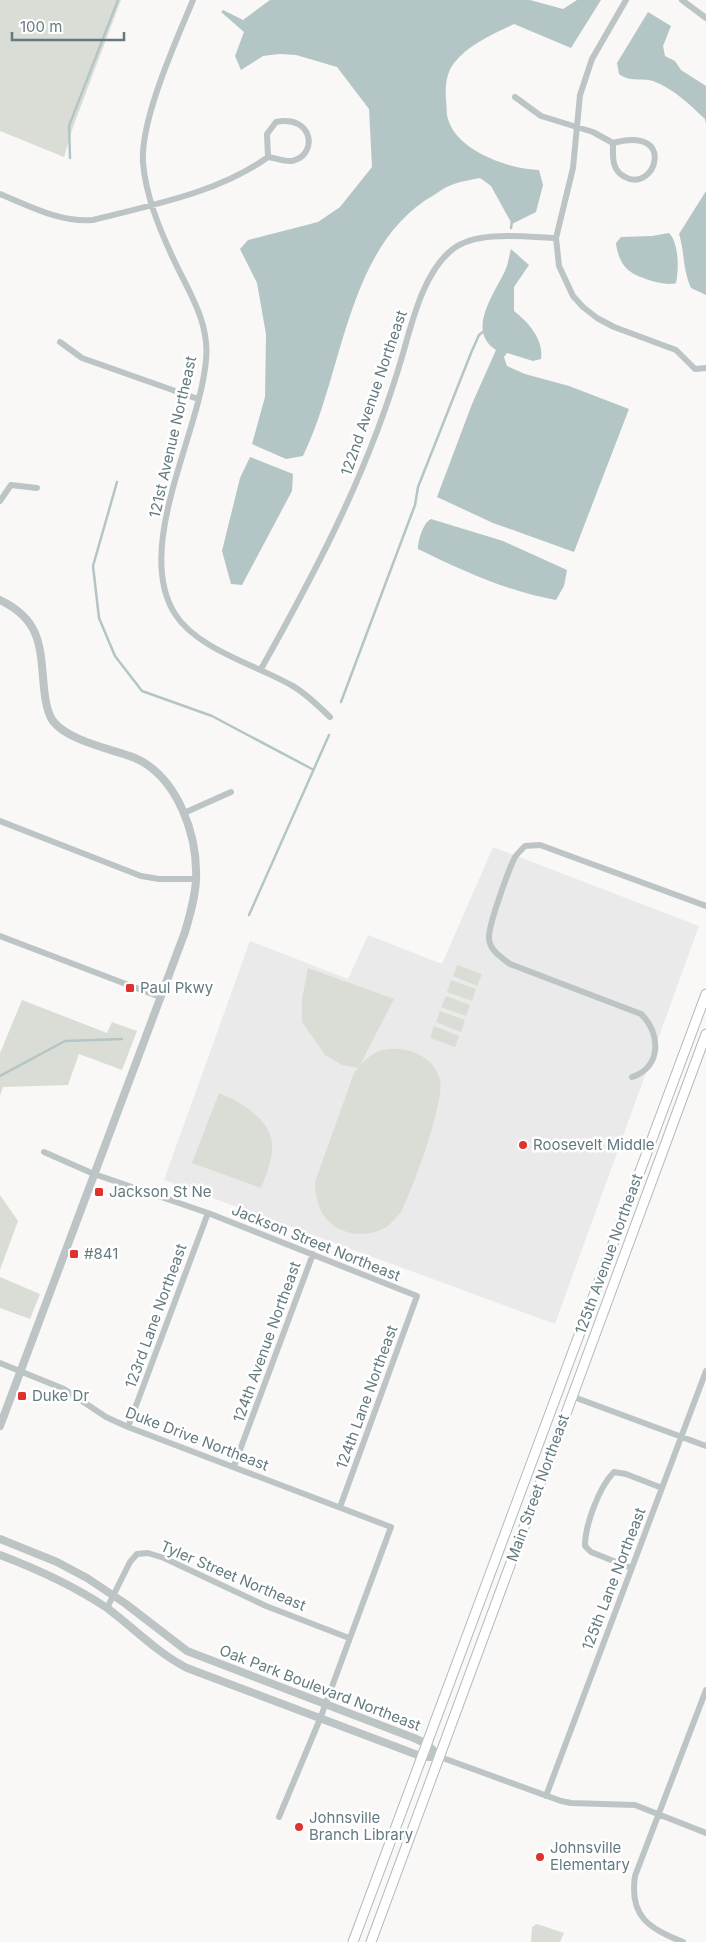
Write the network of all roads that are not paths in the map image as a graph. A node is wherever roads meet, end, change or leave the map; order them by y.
1 (193, 0) edge
2 (626, 0) edge
3 (682, 0) edge
4 (706, 18) edge
5 (514, 97) dead end
6 (578, 128) junction
7 (613, 143) junction
8 (268, 157) junction
9 (0, 194) edge
10 (151, 204) junction
11 (556, 238) junction
12 (60, 342) dead end
13 (706, 368) edge
14 (198, 399) junction
15 (37, 488) dead end
16 (0, 501) edge
17 (0, 600) edge
18 (261, 669) junction
19 (330, 717) dead end
20 (231, 792) dead end
21 (184, 813) junction
22 (0, 821) edge
23 (196, 879) junction
24 (706, 906) edge
25 (0, 936) edge
26 (706, 994) edge
27 (160, 997) junction
28 (706, 1034) edge
29 (632, 1077) dead end
30 (44, 1152) dead end
31 (94, 1174) junction
32 (208, 1213) junction
33 (313, 1254) junction
34 (417, 1296) joint
35 (0, 1363) edge
36 (21, 1370) junction
37 (706, 1371) edge
38 (571, 1396) junction
39 (0, 1426) edge
40 (128, 1427) junction
41 (544, 1429) joint
42 (681, 1437) junction
43 (706, 1446) edge
44 (234, 1466) junction
45 (662, 1488) junction
46 (340, 1507) junction
47 (0, 1539) edge
48 (0, 1555) edge
49 (631, 1568) junction
50 (114, 1596) junction
51 (107, 1608) junction
52 (349, 1638) junction
53 (706, 1690) edge
54 (326, 1705) junction
55 (703, 1709) edge
56 (320, 1719) junction
57 (427, 1744) junction
58 (423, 1757) junction
59 (440, 1757) junction
60 (546, 1796) junction
61 (659, 1813) junction
62 (279, 1817) dead end
63 (706, 1833) edge
64 (671, 1940) edge
65 (353, 1942) edge
66 (371, 1942) edge
67 (683, 1942) edge

1 - 10 street, 121st Avenue Northeast
2 - 6 street
3 - 4 street
5 - 6 street
6 - 7 street
6 - 11 street
7 - 7 street
8 - 8 street
8 - 10 street
9 - 10 street
10 - 14 street, 121st Avenue Northeast
11 - 13 street
11 - 18 street, 122nd Avenue Northeast
12 - 14 street
14 - 18 street, 121st Avenue Northeast
15 - 16 street
17 - 21 street
18 - 19 street, 121st Avenue Northeast
20 - 21 street
21 - 23 street
22 - 23 street
23 - 27 street
24 - 29 street
25 - 27 street
26 - 41 main road, 125th Avenue Northeast
27 - 31 street
28 - 38 main road, Main Street Northeast
30 - 31 street, Jackson Street Northeast
31 - 32 street, Jackson Street Northeast
31 - 36 street
32 - 33 street, Jackson Street Northeast
32 - 40 street, 123rd Lane Northeast
33 - 34 street, Jackson Street Northeast
33 - 44 street, 124th Avenue Northeast
34 - 46 street, 124th Lane Northeast
35 - 36 street, Duke Drive Northeast
36 - 39 street
36 - 40 street, Duke Drive Northeast
37 - 42 street, 125th Lane Northeast
38 - 42 street
38 - 59 main road, Main Street Northeast
40 - 44 street, Duke Drive Northeast
41 - 57 main road, Main Street Northeast
42 - 43 street
42 - 45 street, 125th Lane Northeast
44 - 46 street, Duke Drive Northeast
45 - 49 street, 125th Lane Northeast
45 - 49 street
46 - 52 street, Duke Drive Northeast
47 - 50 street, Oak Park Boulevard Northeast
48 - 51 street, Oak Park Boulevard Northeast
49 - 60 street, 125th Lane Northeast
50 - 51 street, Tyler Street Northeast
50 - 52 street, Tyler Street Northeast
50 - 54 street, Oak Park Boulevard Northeast
51 - 56 street, Oak Park Boulevard Northeast
52 - 54 street
53 - 55 street
54 - 56 street
54 - 57 street, Oak Park Boulevard Northeast
55 - 61 street
56 - 58 street, Oak Park Boulevard Northeast
56 - 62 street
57 - 58 main road, Main Street Northeast
57 - 59 street, Oak Park Boulevard Northeast
58 - 59 street, Oak Park Boulevard Northeast
58 - 65 main road, Main Street Northeast
59 - 60 street
59 - 66 main road, Main Street Northeast
60 - 61 street
61 - 63 street
61 - 64 street
64 - 67 street

